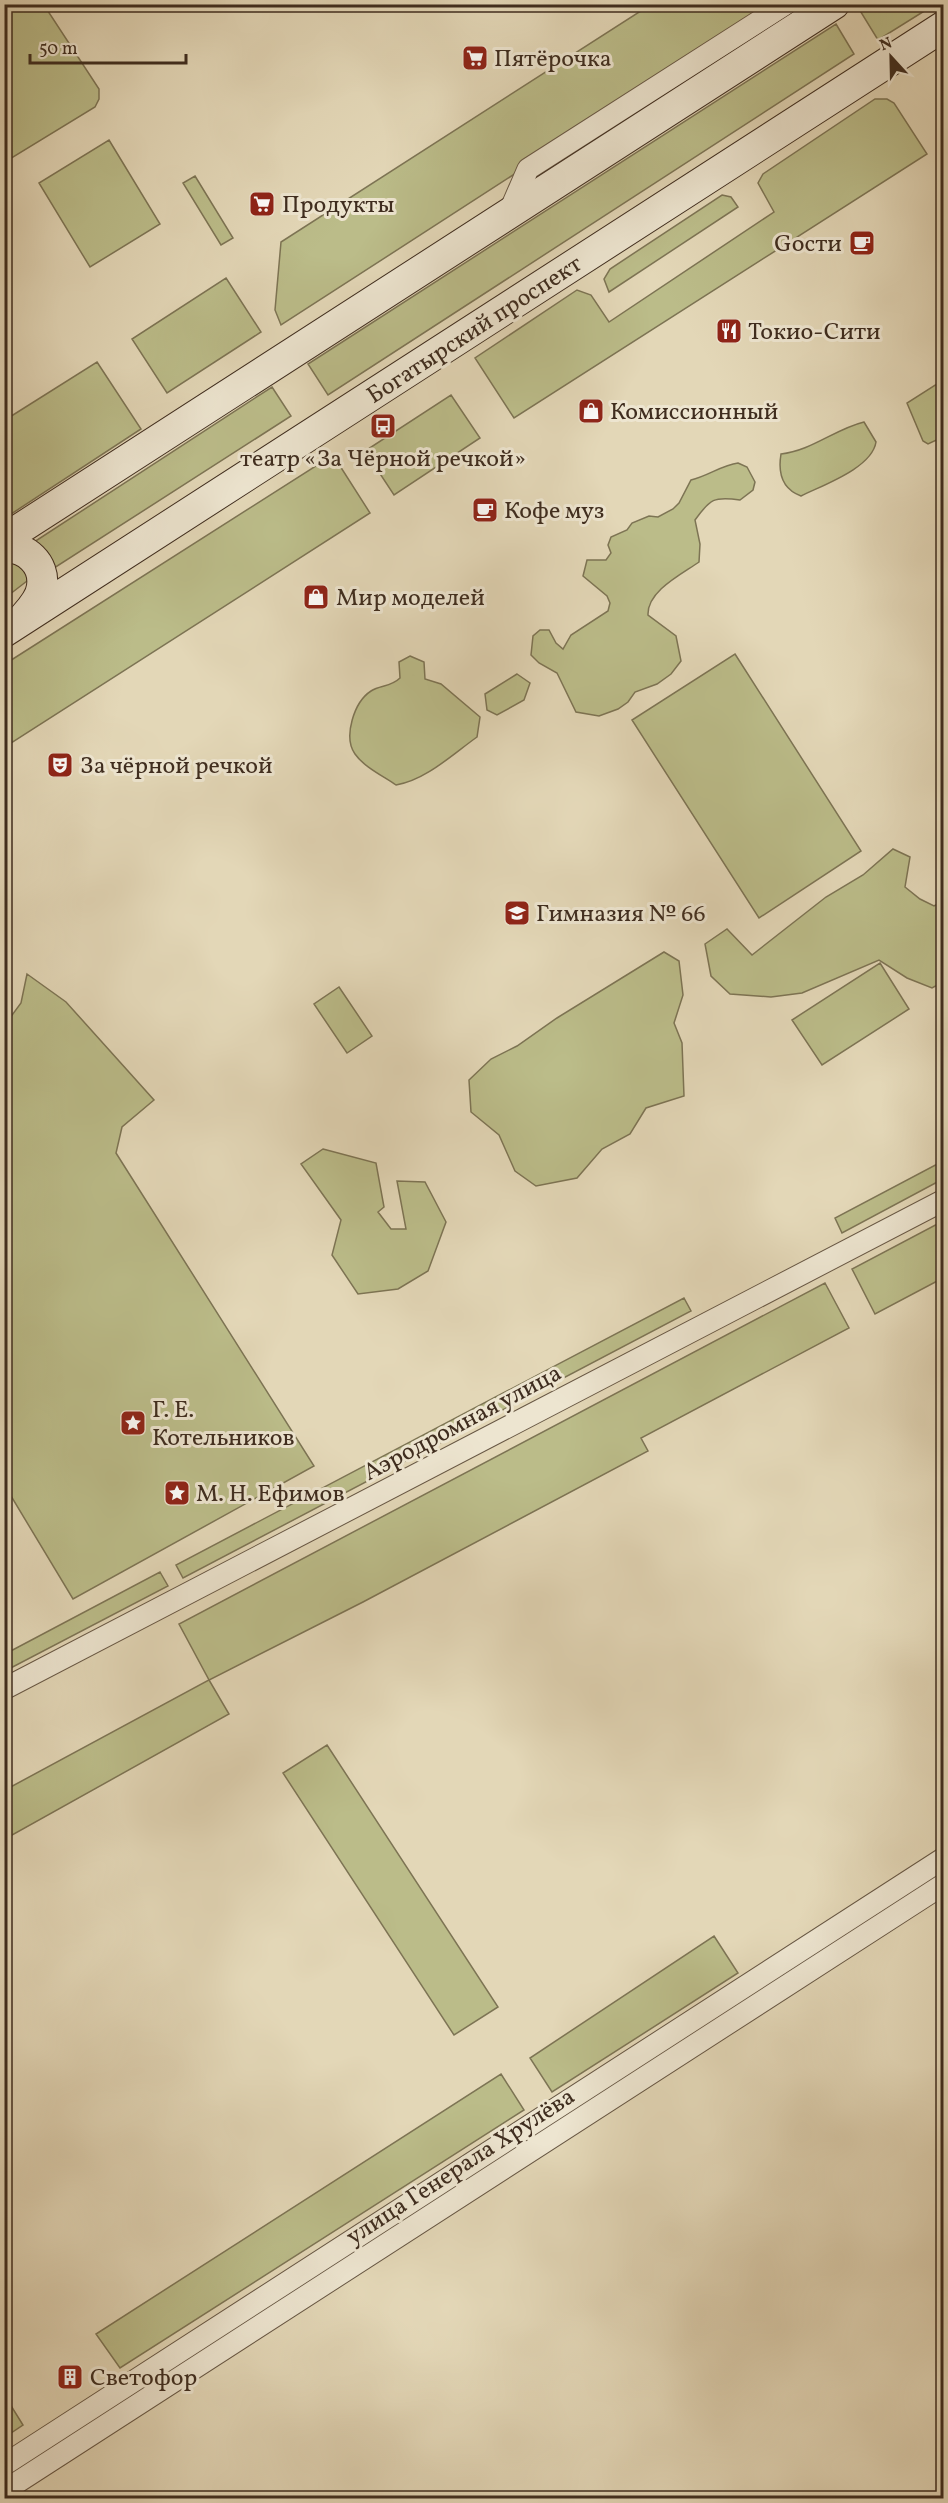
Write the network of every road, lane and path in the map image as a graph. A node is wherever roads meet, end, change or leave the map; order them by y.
1 (786, 4) edge
2 (834, 4) edge
3 (944, 26) edge
4 (507, 216) junction
5 (4, 539) edge
6 (4, 548) edge
7 (12, 628) edge
8 (944, 1200) edge
9 (4, 1689) edge
10 (944, 1858) edge
11 (944, 1884) edge
12 (4, 2465) edge
13 (4, 2491) edge

1 - 4 street
2 - 4 main road
3 - 7 main road, Богатырский проспект
4 - 5 main road
6 - 7 main road
8 - 9 street, Аэродромная улица
10 - 12 street, улица Генерала Хрулёва
11 - 13 street, улица Генерала Хрулёва

